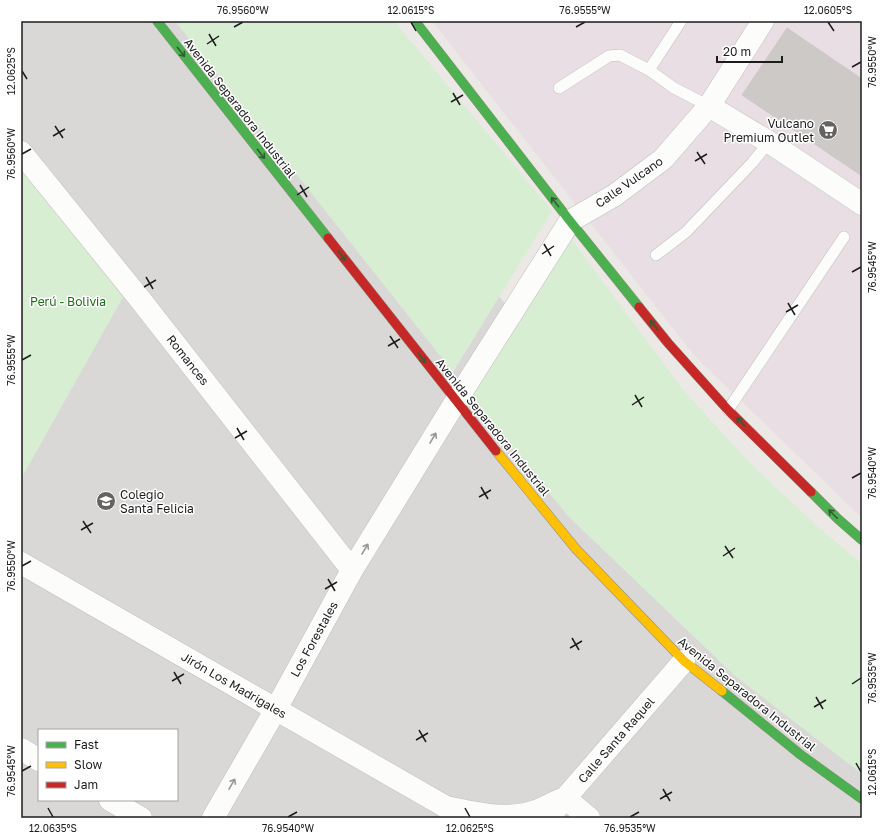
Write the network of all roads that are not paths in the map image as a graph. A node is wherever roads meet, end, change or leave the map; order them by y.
1 (157, 21) edge
2 (416, 21) edge
3 (681, 21) edge
4 (763, 21) edge
5 (649, 70) junction
6 (559, 88) dead end
7 (709, 106) junction
8 (769, 142) junction
9 (21, 152) edge
10 (862, 204) edge
11 (570, 221) junction
12 (844, 237) dead end
13 (656, 255) dead end
14 (456, 401) junction
15 (728, 410) junction
16 (862, 540) edge
17 (21, 563) edge
18 (352, 570) junction
19 (684, 661) junction
20 (276, 709) junction
21 (21, 749) edge
22 (38, 759) edge
23 (565, 798) junction
24 (862, 799) edge
25 (112, 801) edge
26 (453, 812) edge
27 (141, 818) edge
28 (213, 818) edge
29 (548, 818) edge
30 (590, 818) edge

1 -> 14 main road, Avenida Separadora Industrial
11 -> 2 main road
3 - 5 lane
4 - 7 street, Calle Vulcano
5 - 6 lane
5 - 7 lane
7 - 8 street
7 - 11 street, Calle Vulcano
8 - 10 street
8 - 13 lane
9 - 18 street, Romances
11 - 14 street, Calle Vulcano
15 -> 11 main road
12 - 15 lane
18 -> 14 street, Los Forestales
14 - 19 main road, Avenida Separadora Industrial
16 -> 15 main road
17 - 20 street, Jirón Los Madrigales
18 - 20 street, Los Forestales
19 - 23 street, Calle Santa Raquel
19 - 24 main road, Avenida Separadora Industrial
20 - 26 street, Jirón Los Madrigales
28 -> 20 street, Los Forestales
21 - 22 street
23 - 26 street, Jirón Los Madrigales
23 - 29 street, Calle Santa Raquel
23 - 30 street
25 - 27 street

